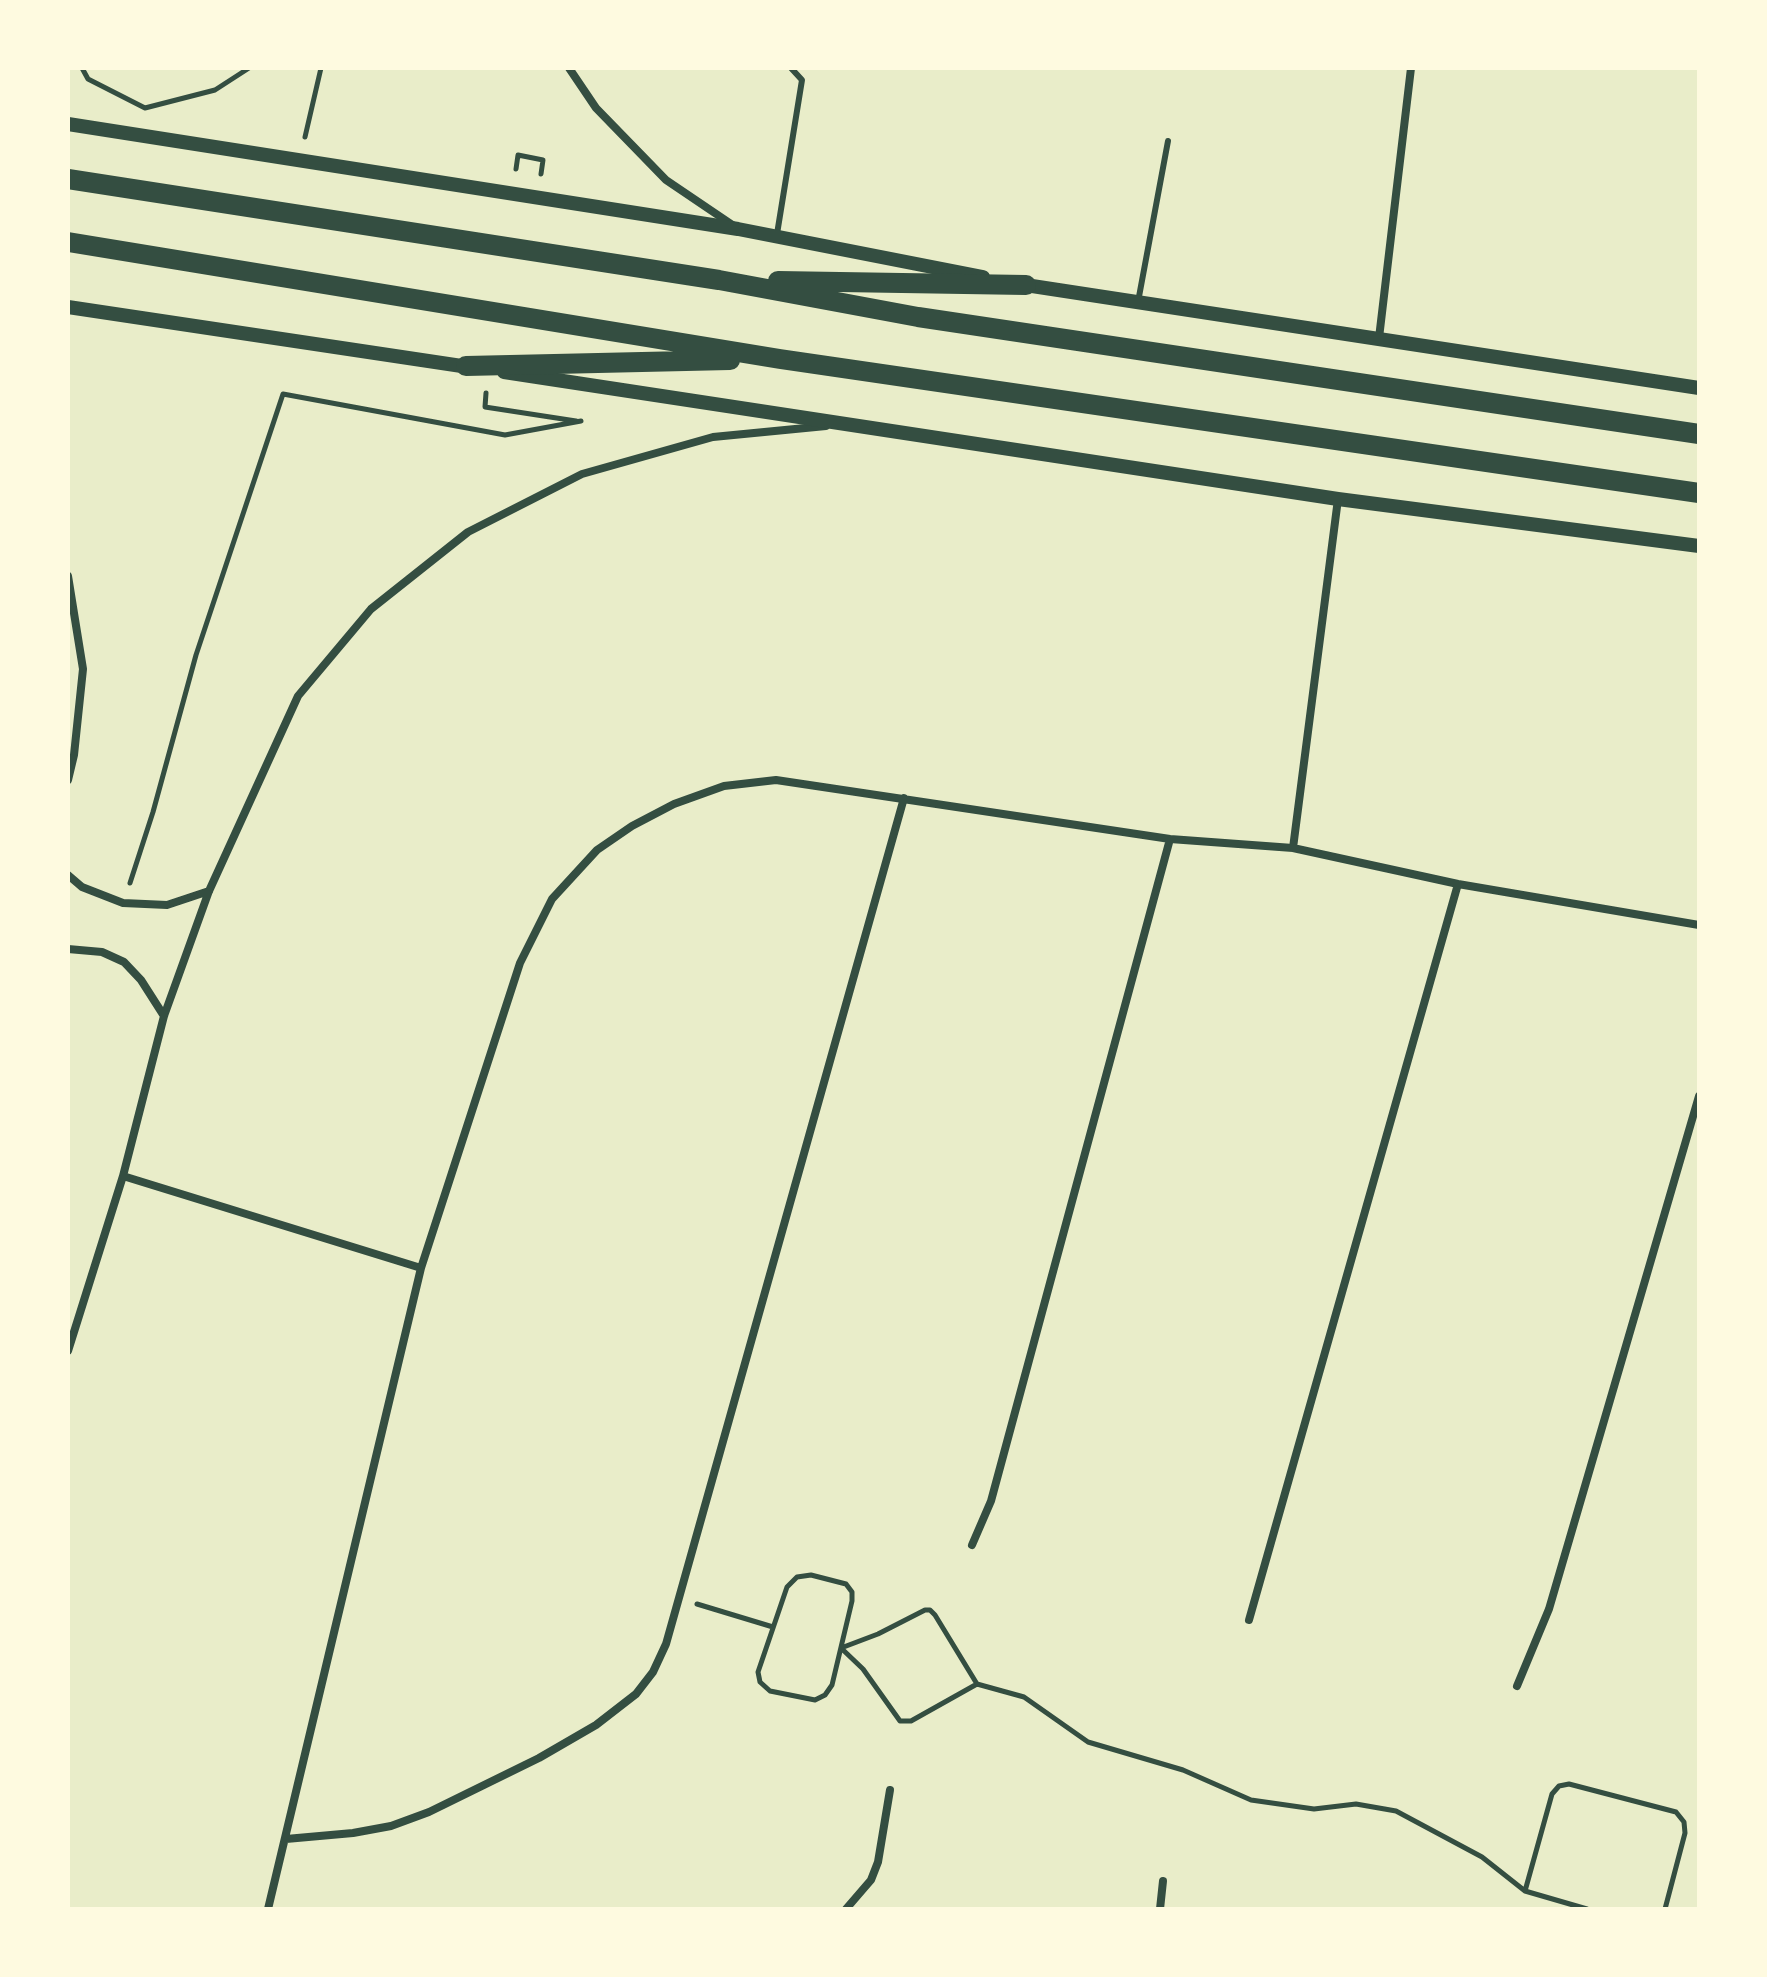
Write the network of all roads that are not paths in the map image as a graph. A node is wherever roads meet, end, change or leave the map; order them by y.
1 (569, 68) edge
2 (791, 68) edge
3 (1411, 68) edge
4 (68, 124) edge
5 (1168, 141) dead end
6 (68, 179) edge
7 (738, 229) junction
8 (777, 237) junction
9 (68, 242) edge
10 (719, 280) junction
11 (1026, 285) junction
12 (1138, 302) junction
13 (68, 307) edge
14 (1379, 338) junction
15 (780, 359) junction
16 (466, 366) junction
17 (1699, 388) edge
18 (846, 424) junction
19 (1699, 434) edge
20 (1699, 493) edge
21 (1338, 499) junction
22 (1699, 546) edge
23 (68, 576) edge
24 (68, 780) edge
25 (904, 798) junction
26 (1170, 839) junction
27 (1293, 848) junction
28 (68, 875) edge
29 (1458, 884) junction
30 (209, 891) junction
31 (1699, 925) edge
32 (68, 949) edge
33 (164, 1016) junction
34 (1699, 1096) edge
35 (123, 1176) junction
36 (421, 1268) junction
37 (68, 1351) edge
38 (972, 1545) dead end
39 (1249, 1620) dead end
40 (1517, 1686) dead end
41 (890, 1790) dead end
42 (286, 1839) junction
43 (1163, 1881) dead end
44 (268, 1909) edge
45 (846, 1909) edge
46 (1160, 1909) edge

1 - 7 street
2 - 8 lane
3 - 14 street
4 - 7 street
5 - 12 lane
6 - 10 main road
7 - 8 street
8 - 11 street
9 - 15 main road
10 - 11 main road
10 - 19 main road
11 - 12 street
12 - 14 street
13 - 16 street
14 - 17 street
15 - 16 main road
15 - 20 main road
16 - 18 street
18 - 21 street
18 - 30 street
21 - 22 street
21 - 27 street
23 - 24 street
25 - 26 street
25 - 36 street
25 - 42 street
26 - 27 street
26 - 38 street
27 - 29 street
28 - 30 street
29 - 31 street
29 - 39 street
30 - 33 street
32 - 33 street
33 - 35 street
34 - 40 street
35 - 36 street
35 - 37 street
36 - 42 street
41 - 45 street
42 - 44 street
43 - 46 street

